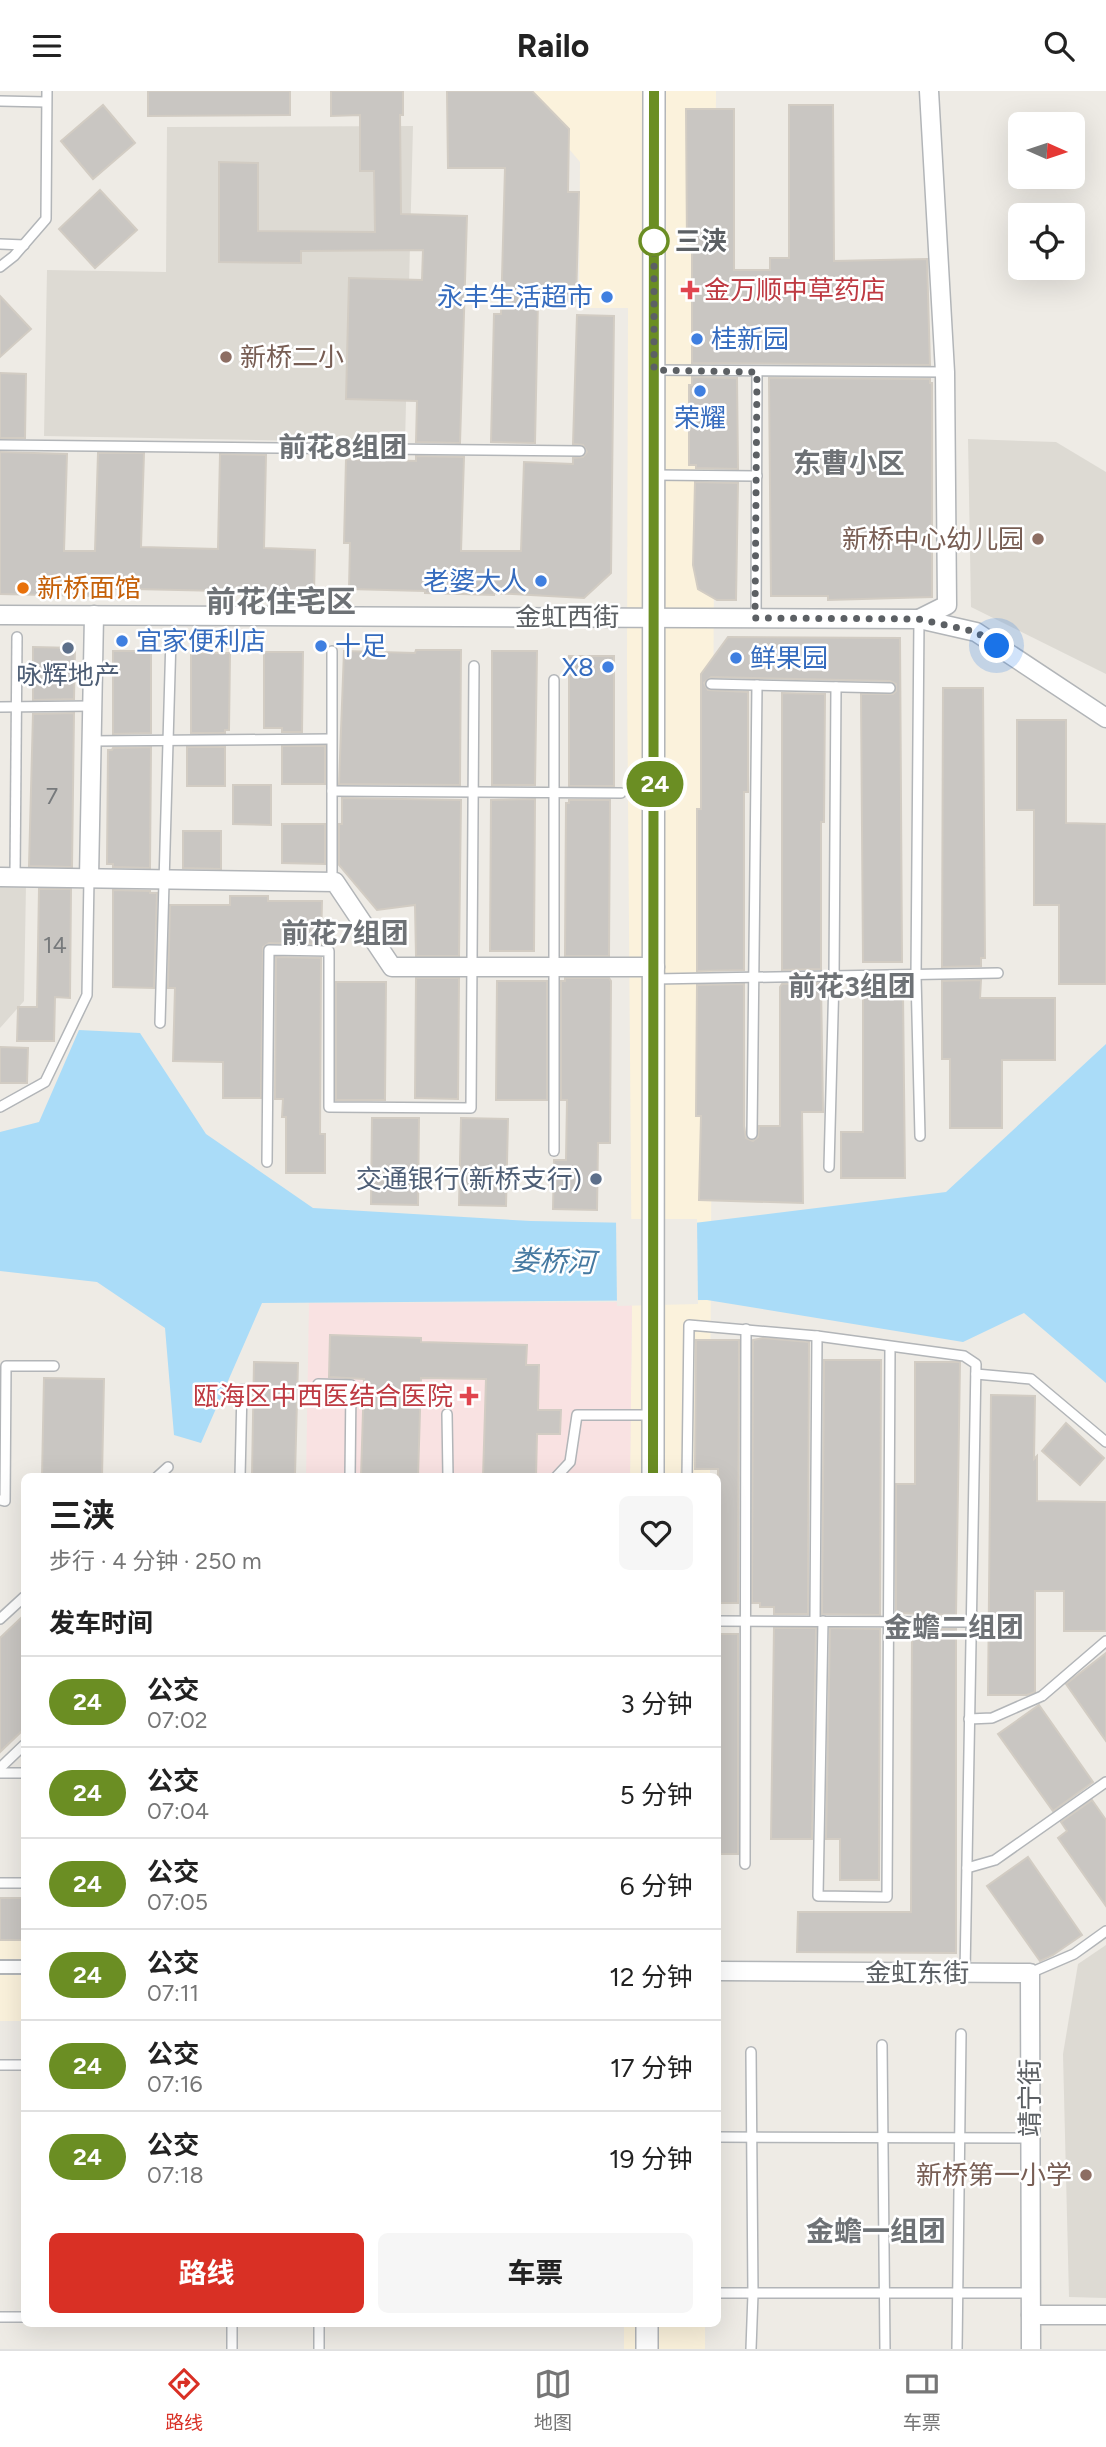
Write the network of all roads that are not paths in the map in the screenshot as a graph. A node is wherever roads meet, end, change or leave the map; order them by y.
1 (47, 91) edge
2 (654, 91) edge
3 (929, 91) edge
4 (0, 101) edge
5 (46, 102) junction
6 (0, 244) edge
7 (24, 244) junction
8 (0, 267) edge
9 (654, 370) junction
10 (757, 372) junction
11 (945, 372) junction
12 (0, 445) edge
13 (580, 451) dead end
14 (654, 475) junction
15 (757, 476) junction
16 (0, 615) edge
17 (94, 615) junction
18 (654, 618) junction
19 (755, 618) junction
20 (919, 619) junction
21 (17, 637) dead end
22 (170, 637) dead end
23 (332, 651) dead end
24 (474, 666) dead end
25 (554, 680) dead end
26 (711, 684) dead end
27 (757, 685) junction
28 (835, 687) junction
29 (890, 688) dead end
30 (92, 706) junction
31 (0, 707) edge
32 (17, 707) junction
33 (1106, 717) edge
34 (331, 739) junction
35 (166, 740) junction
36 (92, 741) junction
37 (332, 791) junction
38 (473, 792) junction
39 (554, 792) junction
40 (621, 793) dead end
41 (8, 877) edge
42 (89, 878) junction
43 (163, 879) junction
44 (332, 882) junction
45 (472, 967) junction
46 (554, 967) junction
47 (655, 973) junction
48 (998, 973) dead end
49 (916, 976) junction
50 (834, 977) junction
51 (756, 978) junction
52 (160, 1023) dead end
53 (0, 1107) edge
54 (752, 1134) dead end
55 (920, 1136) dead end
56 (554, 1151) dead end
57 (267, 1162) dead end
58 (829, 1167) dead end
59 (746, 1329) junction
60 (817, 1336) junction
61 (890, 1347) junction
62 (54, 1366) dead end
63 (976, 1374) junction
64 (318, 1384) dead end
65 (242, 1389) dead end
66 (447, 1414) dead end
67 (653, 1415) junction
68 (1106, 1442) edge
69 (168, 1467) dead end
70 (161, 1473) edge
71 (240, 1473) edge
72 (350, 1473) edge
73 (448, 1473) edge
74 (560, 1473) edge
75 (653, 1473) edge
76 (687, 1473) edge
77 (0, 1500) edge
78 (21, 1600) edge
79 (0, 1619) edge
80 (721, 1621) edge
81 (745, 1621) junction
82 (819, 1621) junction
83 (889, 1621) junction
84 (971, 1622) junction
85 (1106, 1641) edge
86 (970, 1719) junction
87 (21, 1748) edge
88 (0, 1771) edge
89 (21, 1773) edge
90 (1106, 1782) edge
91 (745, 1864) dead end
92 (967, 1868) junction
93 (0, 1883) edge
94 (21, 1883) edge
95 (1106, 1931) edge
96 (0, 1967) edge
97 (21, 1968) edge
98 (721, 1971) edge
99 (965, 1973) junction
100 (1030, 1973) junction
101 (961, 2034) dead end
102 (882, 2045) dead end
103 (751, 2052) dead end
104 (0, 2065) edge
105 (21, 2065) edge
106 (721, 2137) edge
107 (752, 2137) junction
108 (882, 2137) junction
109 (959, 2137) junction
110 (1030, 2138) junction
111 (957, 2293) junction
112 (1031, 2293) junction
113 (721, 2294) edge
114 (753, 2294) junction
115 (885, 2294) junction
116 (1031, 2315) junction
117 (1106, 2315) edge
118 (0, 2317) edge
119 (21, 2317) edge
120 (232, 2327) edge
121 (319, 2327) edge
122 (647, 2327) edge
123 (232, 2349) edge
124 (319, 2349) edge
125 (647, 2349) edge
126 (751, 2349) edge
127 (885, 2349) edge
128 (957, 2349) edge
129 (1031, 2349) edge

1 - 5 lane
2 - 9 street
3 - 11 street
4 - 5 lane
5 - 7 lane
6 - 7 lane
7 - 8 lane
9 - 10 lane
9 - 14 street
10 - 11 lane
10 - 15 lane
11 - 20 street
12 - 13 lane
14 - 15 lane
14 - 18 street
15 - 19 lane
16 - 17 street, 金虹西街
17 - 18 street, 金虹西街
17 - 30 street
18 - 19 street, 金虹西街
18 - 47 street
19 - 20 street, 金虹西街
20 - 33 street, 金虹西街
20 - 49 lane
21 - 32 lane
22 - 35 lane
23 - 34 lane
24 - 38 lane
25 - 39 lane
26 - 27 lane
27 - 28 lane
27 - 51 lane
28 - 29 lane
28 - 50 lane
30 - 32 lane
30 - 36 street
31 - 32 lane
32 - 41 lane
34 - 35 lane
34 - 37 lane
35 - 36 lane
35 - 43 lane
36 - 42 street
37 - 38 lane
37 - 44 lane
38 - 39 lane
38 - 45 lane
39 - 40 lane
39 - 46 lane
41 - 42 street
42 - 43 street
42 - 53 lane
43 - 44 street
43 - 52 lane
44 - 45 street
45 - 46 street
45 - 57 lane
46 - 47 street
46 - 56 lane
47 - 51 lane
47 - 67 street
48 - 49 lane
49 - 50 lane
49 - 55 lane
50 - 51 lane
50 - 58 lane
51 - 54 lane
59 - 60 lane
59 - 76 lane
59 - 81 lane
60 - 61 lane
60 - 82 lane
61 - 63 lane
61 - 83 lane
62 - 77 lane
63 - 68 lane
63 - 84 lane
64 - 72 lane
65 - 71 lane
66 - 73 lane
67 - 74 lane
67 - 75 street
69 - 70 lane
78 - 79 lane
80 - 81 lane
81 - 82 lane
81 - 91 lane
82 - 83 lane
82 - 83 lane
83 - 84 lane
84 - 86 lane
85 - 86 lane
86 - 92 lane
87 - 88 lane
88 - 89 lane
90 - 92 lane
92 - 99 lane
93 - 94 lane
95 - 100 lane, 金虹东街
96 - 97 street
98 - 99 street, 金虹东街
99 - 100 street, 金虹东街
100 - 110 street, 靖宁街
101 - 109 lane
102 - 108 lane
103 - 107 lane
104 - 105 lane
106 - 107 lane
107 - 108 lane
107 - 114 lane
108 - 109 lane
108 - 115 lane
109 - 110 lane
109 - 111 lane
110 - 112 street, 靖宁街
111 - 112 lane
111 - 115 lane
111 - 128 lane
112 - 116 street, 靖宁街
113 - 114 lane
114 - 115 lane
114 - 126 lane
115 - 127 lane
116 - 117 street
116 - 129 street, 靖宁街
118 - 119 lane
120 - 123 lane
121 - 124 lane
122 - 125 street

